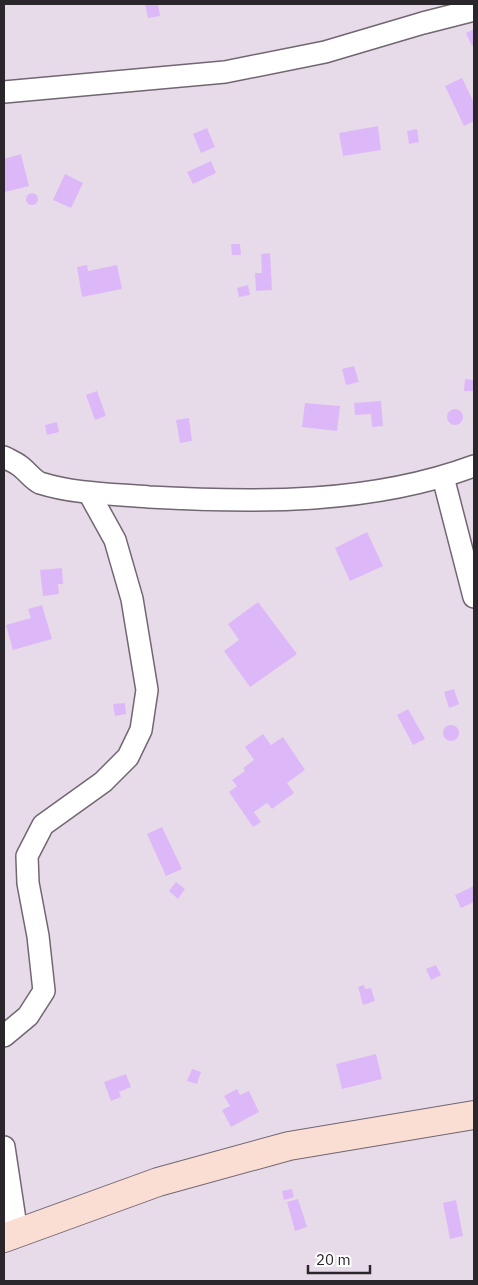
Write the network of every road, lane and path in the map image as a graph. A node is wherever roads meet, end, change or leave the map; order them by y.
1 (474, 10) edge
2 (421, 13) edge
3 (4, 92) edge
4 (4, 457) edge
5 (474, 466) edge
6 (443, 477) junction
7 (89, 493) junction
8 (470, 566) edge
9 (474, 597) edge
10 (4, 1036) edge
11 (474, 1115) edge
12 (4, 1147) edge
13 (10, 1235) edge

1 - 2 street
2 - 3 street
4 - 7 street
5 - 6 street
6 - 7 street
6 - 8 street
7 - 10 street
8 - 9 street
11 - 13 street
12 - 13 street

